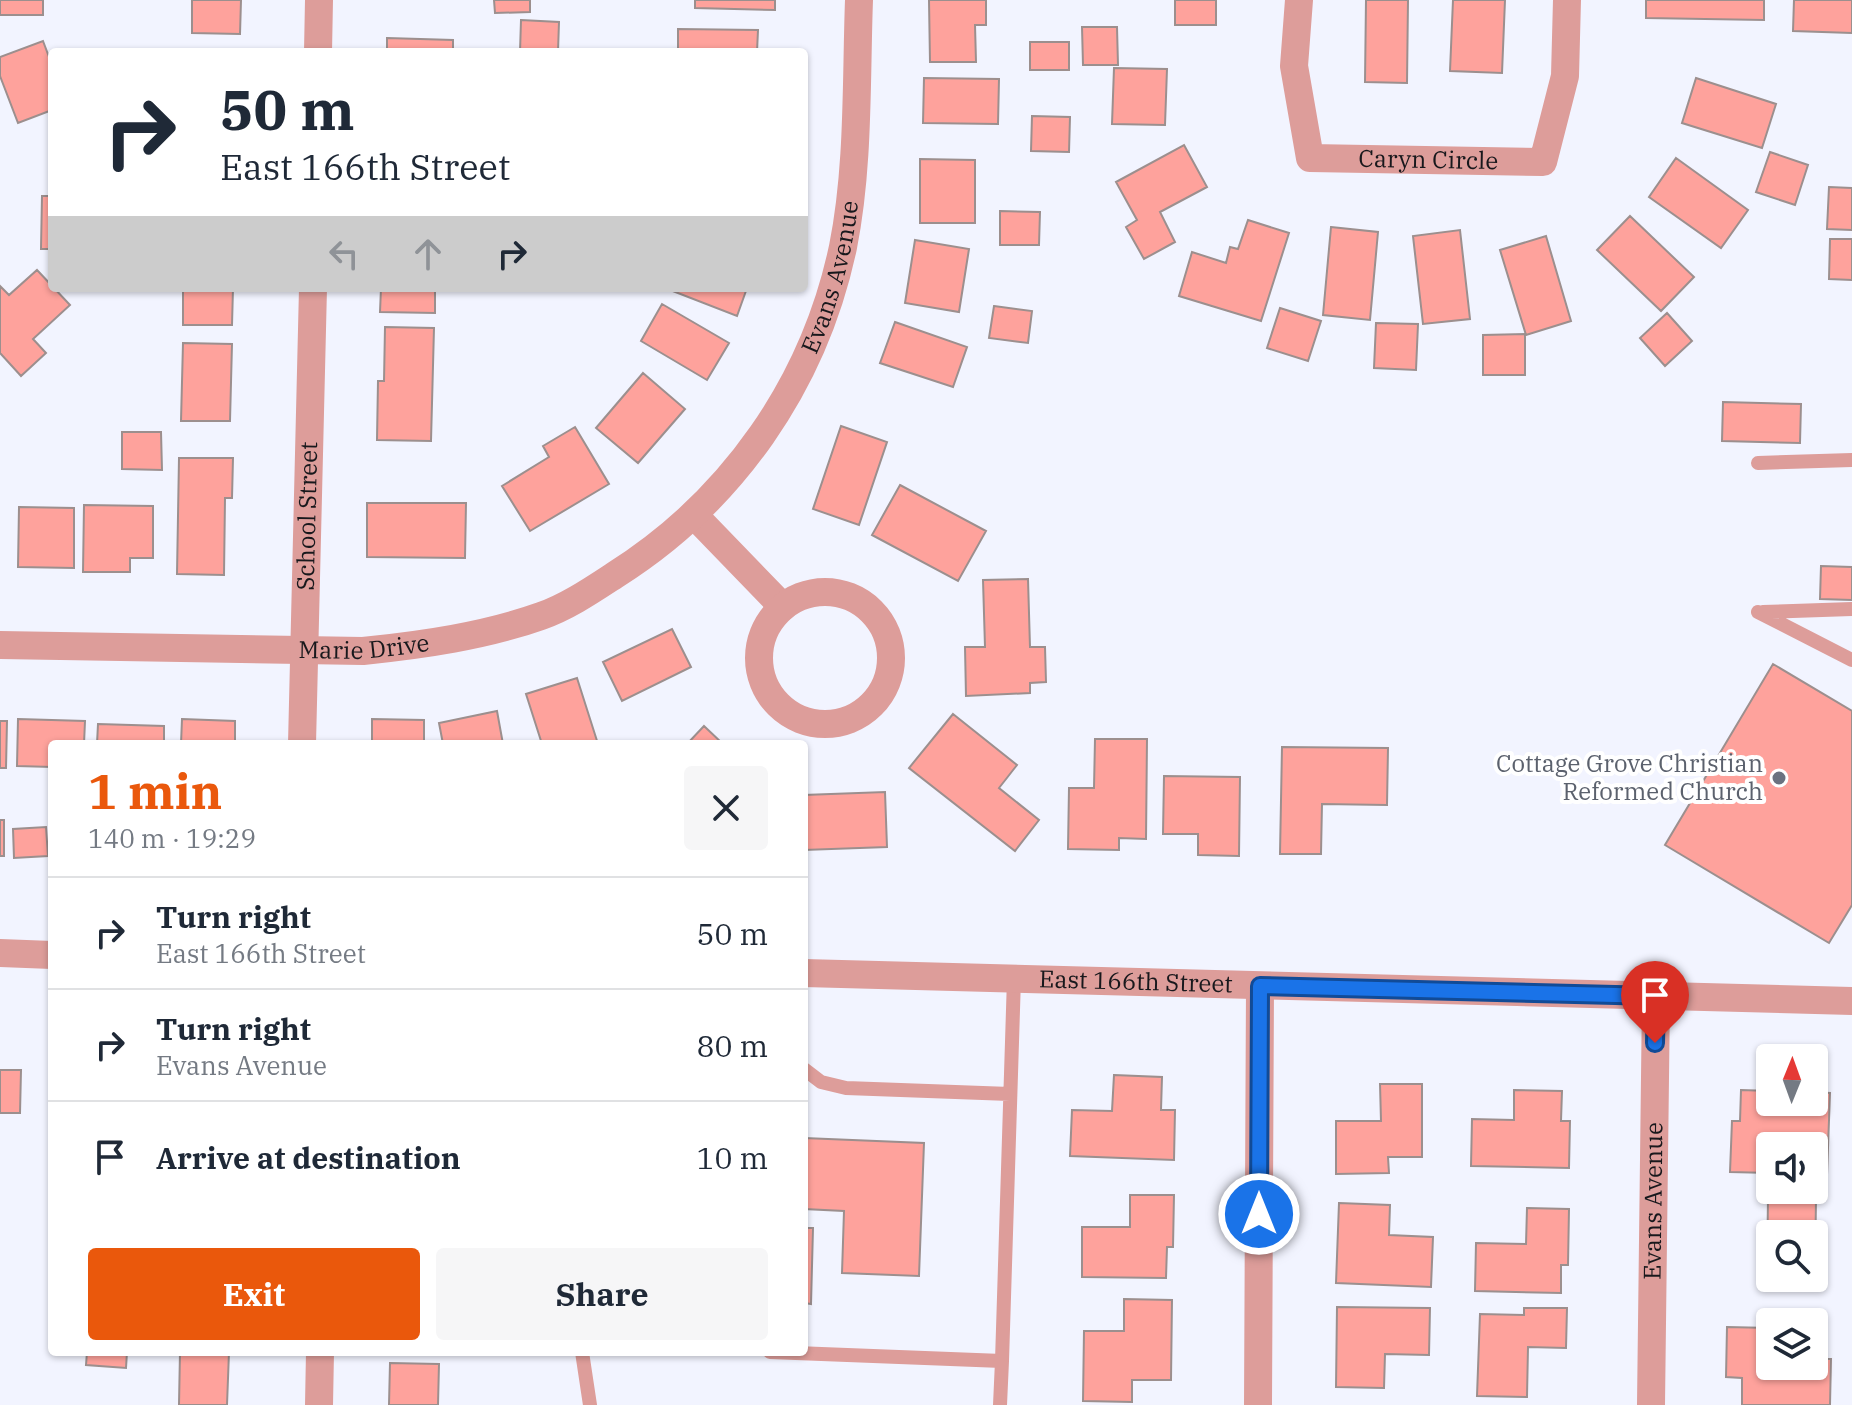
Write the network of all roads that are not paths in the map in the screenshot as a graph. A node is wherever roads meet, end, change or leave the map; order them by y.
1 (319, 0) edge
2 (859, 0) edge
3 (1299, 0) edge
4 (1567, 0) edge
5 (318, 48) edge
6 (313, 292) edge
7 (1852, 460) edge
8 (1758, 463) dead end
9 (694, 515) junction
10 (783, 607) junction
11 (1852, 609) edge
12 (0, 645) edge
13 (305, 651) junction
14 (1852, 660) edge
15 (302, 740) edge
16 (0, 953) edge
17 (48, 955) edge
18 (808, 973) edge
19 (1014, 978) junction
20 (1260, 986) junction
21 (1656, 996) junction
22 (1852, 1001) edge
23 (808, 1072) edge
24 (1010, 1094) junction
25 (808, 1353) edge
26 (320, 1356) edge
27 (583, 1356) edge
28 (1002, 1361) junction
29 (319, 1405) edge
30 (590, 1405) edge
31 (1000, 1405) edge
32 (1258, 1405) edge
33 (1651, 1405) edge

1 - 5 street
2 - 9 street, Evans Avenue
3 - 4 street, Caryn Circle
6 - 13 street, School Street
7 - 8 lane
9 - 10 street
9 - 13 street, Marie Drive
10 - 10 street
11 - 14 lane
12 - 13 street, Marie Drive
13 - 15 street, School Street
16 - 17 street
18 - 19 street, East 166th Street
19 - 20 street, East 166th Street
19 - 24 lane
20 - 21 street, East 166th Street
20 - 32 street
21 - 22 street, East 166th Street
21 - 33 street, Evans Avenue
23 - 24 lane
24 - 28 lane
25 - 28 lane
26 - 29 street
27 - 30 lane
28 - 31 lane

